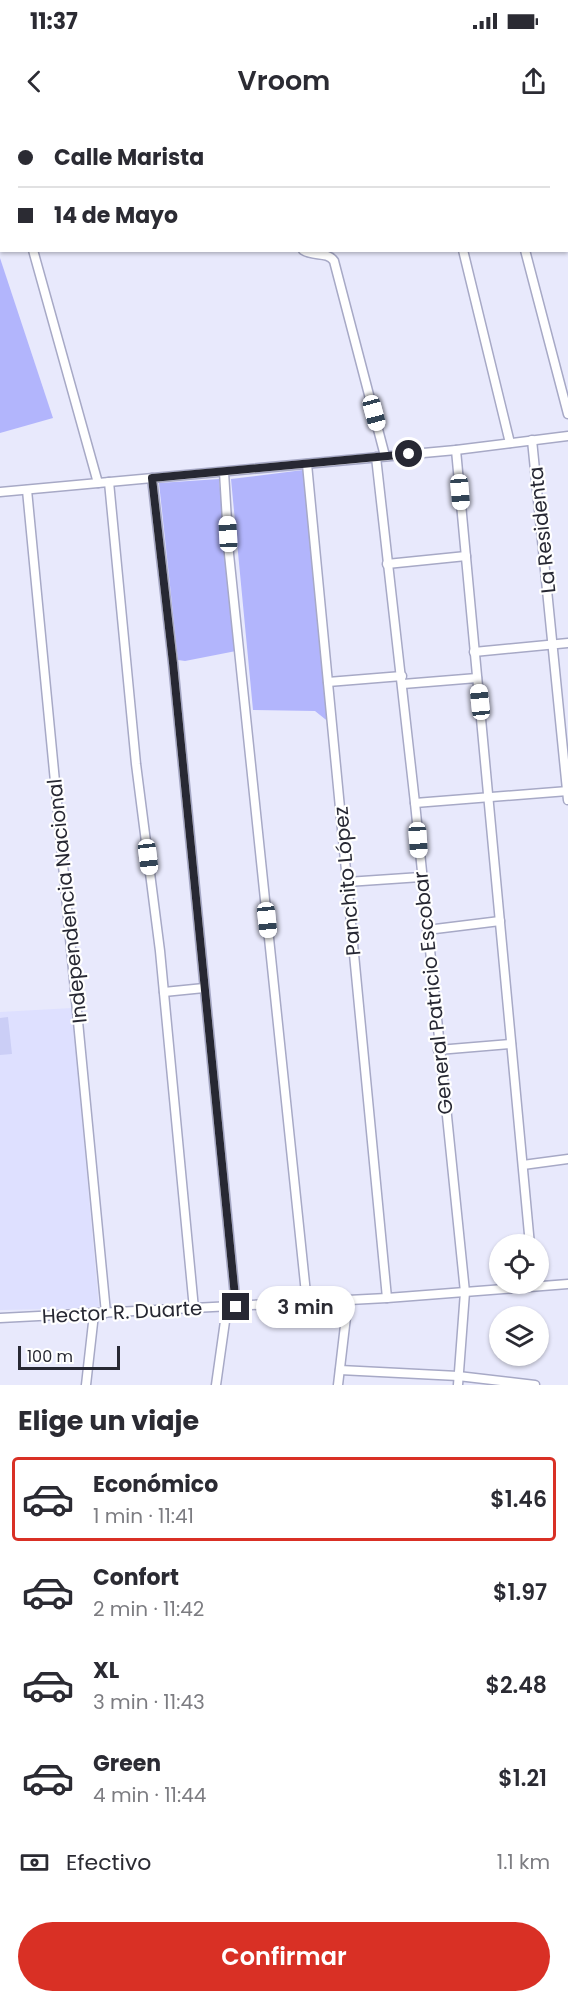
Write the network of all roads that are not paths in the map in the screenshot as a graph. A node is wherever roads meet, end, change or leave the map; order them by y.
1 (34, 252) edge
2 (306, 252) edge
3 (463, 252) edge
4 (526, 252) edge
5 (568, 414) edge
6 (568, 436) edge
7 (532, 440) junction
8 (510, 443) junction
9 (456, 450) junction
10 (381, 457) junction
11 (307, 464) junction
12 (224, 472) junction
13 (152, 478) junction
14 (110, 482) junction
15 (98, 483) junction
16 (27, 490) junction
17 (0, 492) edge
18 (466, 556) junction
19 (387, 564) junction
20 (568, 643) edge
21 (554, 644) junction
22 (474, 652) junction
23 (477, 678) junction
24 (402, 680) junction
25 (328, 682) junction
26 (568, 794) edge
27 (490, 797) junction
28 (415, 803) junction
29 (421, 877) junction
30 (347, 882) junction
31 (500, 921) junction
32 (427, 930) junction
33 (204, 988) junction
34 (164, 992) junction
35 (511, 1044) junction
36 (438, 1050) junction
37 (568, 1159) edge
38 (523, 1165) junction
39 (529, 1234) edge
40 (568, 1284) edge
41 (549, 1285) edge
42 (489, 1290) edge
43 (465, 1292) junction
44 (387, 1298) junction
45 (348, 1300) junction
46 (307, 1303) junction
47 (232, 1307) junction
48 (194, 1309) junction
49 (106, 1313) junction
50 (94, 1314) junction
51 (0, 1318) edge
52 (340, 1370) junction
53 (458, 1380) edge
54 (86, 1385) edge
55 (216, 1385) edge
56 (338, 1385) edge
57 (535, 1385) edge

1 - 15 street
2 - 10 street, General Patricio Escobar
3 - 8 street
4 - 5 street
6 - 7 street
7 - 8 street
7 - 21 street, La Residenta
8 - 9 street
9 - 10 street
9 - 18 street
10 - 11 street
10 - 19 street, General Patricio Escobar
11 - 12 street
11 - 25 street, Panchito López
12 - 13 street
12 - 46 street
13 - 14 street
13 - 33 street
14 - 15 street
14 - 34 street
15 - 16 street
16 - 17 street
16 - 49 street, Independencia Nacional
18 - 19 street
18 - 22 street
19 - 24 street, General Patricio Escobar
20 - 21 street
21 - 22 street
21 - 26 street, La Residenta
22 - 23 street
23 - 24 street
23 - 27 street
24 - 25 street
24 - 28 street, General Patricio Escobar
25 - 30 street, Panchito López
26 - 27 street
27 - 28 street
27 - 31 street
28 - 29 street, General Patricio Escobar
29 - 30 street
29 - 32 street, General Patricio Escobar
30 - 44 street, Panchito López
31 - 32 street
31 - 35 street
32 - 36 street, General Patricio Escobar
33 - 34 street
33 - 47 street
34 - 48 street
35 - 36 street
35 - 38 street
36 - 43 street, General Patricio Escobar
37 - 38 street
38 - 39 street
40 - 41 street, Hector R. Duarte
42 - 43 street, Hector R. Duarte
43 - 44 street, Hector R. Duarte
43 - 53 street, General Patricio Escobar
44 - 45 street, Hector R. Duarte
45 - 46 street, Hector R. Duarte
45 - 52 street
46 - 47 street, Hector R. Duarte
47 - 48 street, Hector R. Duarte
47 - 55 street
48 - 49 street, Hector R. Duarte
49 - 50 street, Hector R. Duarte
50 - 51 street, Hector R. Duarte
50 - 54 street
52 - 53 street
52 - 56 street
53 - 57 street

